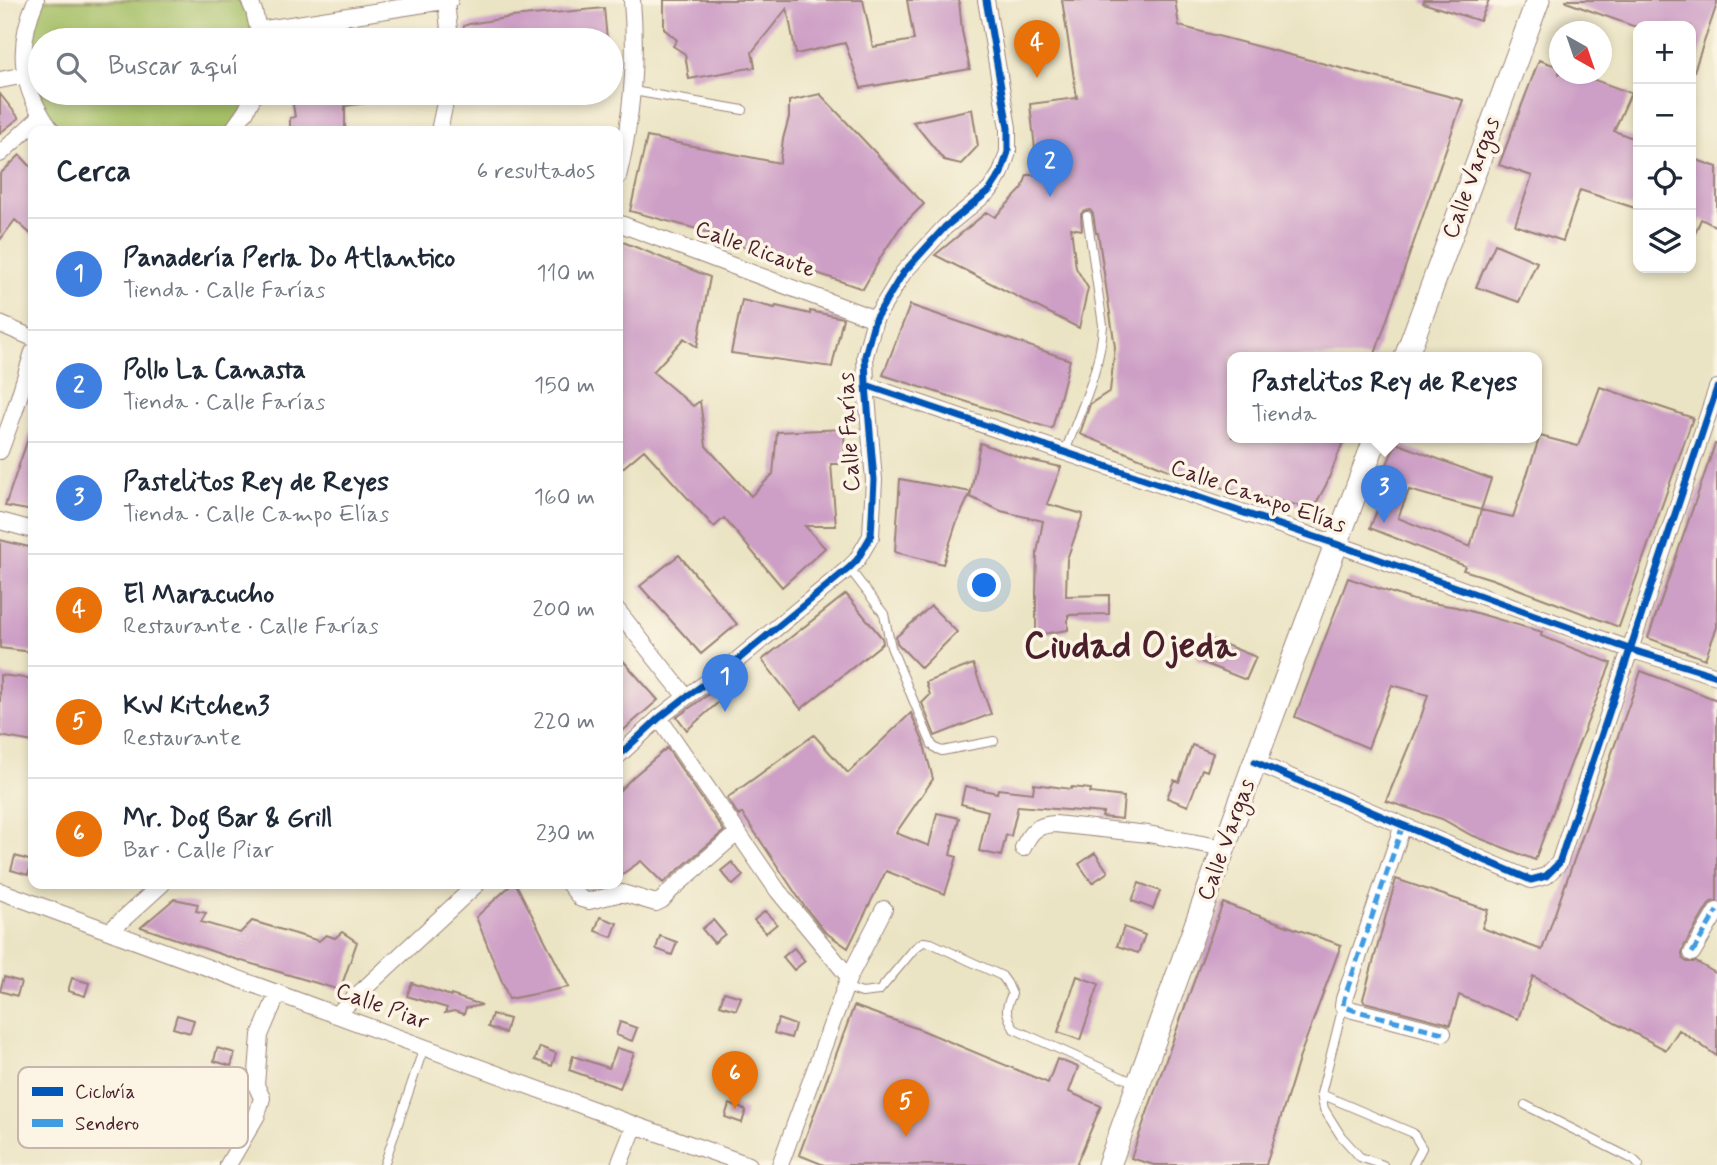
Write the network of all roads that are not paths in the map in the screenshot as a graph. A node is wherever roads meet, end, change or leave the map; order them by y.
1 (37, 0) edge
2 (249, 0) edge
3 (448, 0) edge
4 (632, 0) edge
5 (986, 0) edge
6 (1538, 0) edge
7 (258, 28) edge
8 (298, 28) edge
9 (449, 28) edge
10 (25, 75) junction
11 (0, 80) edge
12 (28, 84) edge
13 (633, 91) junction
14 (35, 105) edge
15 (249, 105) edge
16 (444, 105) edge
17 (744, 110) dead end
18 (41, 117) junction
19 (31, 126) edge
20 (48, 126) edge
21 (236, 126) edge
22 (440, 126) edge
23 (28, 129) edge
24 (623, 152) edge
25 (0, 154) edge
26 (1087, 216) dead end
27 (623, 225) edge
28 (875, 319) junction
29 (0, 324) edge
30 (28, 336) edge
31 (1408, 352) edge
32 (28, 368) edge
33 (866, 385) junction
34 (1717, 388) edge
35 (1374, 443) edge
36 (0, 451) edge
37 (1065, 452) junction
38 (0, 522) edge
39 (28, 529) edge
40 (1336, 544) junction
41 (849, 568) junction
42 (623, 617) edge
43 (1629, 649) junction
44 (1715, 670) edge
45 (686, 697) junction
46 (659, 718) junction
47 (994, 741) dead end
48 (623, 751) edge
49 (1255, 762) junction
50 (1403, 825) junction
51 (737, 833) junction
52 (1023, 848) dead end
53 (1224, 848) junction
54 (156, 889) edge
55 (472, 889) edge
56 (573, 889) edge
57 (0, 891) edge
58 (884, 909) dead end
59 (1717, 911) edge
60 (110, 931) junction
61 (1692, 953) dead end
62 (847, 982) junction
63 (278, 993) junction
64 (1343, 1006) junction
65 (337, 1014) junction
66 (1443, 1033) dead end
67 (424, 1047) junction
68 (1139, 1084) junction
69 (1321, 1094) junction
70 (1525, 1105) dead end
71 (635, 1125) junction
72 (248, 1131) edge
73 (238, 1148) edge
74 (228, 1165) edge
75 (384, 1165) edge
76 (619, 1165) edge
77 (749, 1165) edge
78 (780, 1165) edge
79 (1109, 1165) edge
80 (1383, 1165) edge
81 (1413, 1165) edge
82 (1639, 1165) edge

1 - 10 street
2 - 7 street
3 - 8 street
3 - 9 street
4 - 13 street
5 - 28 street, Calle Farías
6 - 31 street, Calle Vargas
10 - 11 street
10 - 12 street
13 - 17 lane
13 - 24 street
14 - 18 street
15 - 21 street
16 - 22 street
18 - 19 street
18 - 20 street
23 - 25 street
26 - 37 lane
27 - 28 street, Calle Ricaute
28 - 33 street, Calle Farías
29 - 30 street
32 - 36 street
33 - 37 street, Calle Campo Elías
33 - 41 street, Calle Farías
34 - 43 street
35 - 40 street, Calle Vargas
37 - 40 street, Calle Campo Elías
38 - 39 street
40 - 43 street, Calle Campo Elías
40 - 49 street, Calle Vargas
41 - 45 street, Calle Farías
41 - 47 lane
42 - 45 street
43 - 44 street, Calle Campo Elías
43 - 50 street
45 - 46 street, Calle Farías
46 - 48 street, Calle Farías
46 - 51 street
49 - 50 street
49 - 53 street, Calle Vargas
50 - 64 street
51 - 56 street
51 - 62 street
52 - 53 street
53 - 68 street, Calle Vargas
54 - 60 street
55 - 65 street
57 - 60 street, Calle Piar
58 - 62 street
59 - 61 street
60 - 63 street, Calle Piar
62 - 68 lane
62 - 78 street
63 - 65 street, Calle Piar
63 - 72 street
64 - 66 street
64 - 69 lane
65 - 67 street, Calle Piar
67 - 71 street, Calle Piar
67 - 75 lane
68 - 79 street, Calle Vargas
69 - 80 lane
69 - 81 lane
70 - 82 lane
71 - 76 street
71 - 77 street, Calle Piar
73 - 74 street

